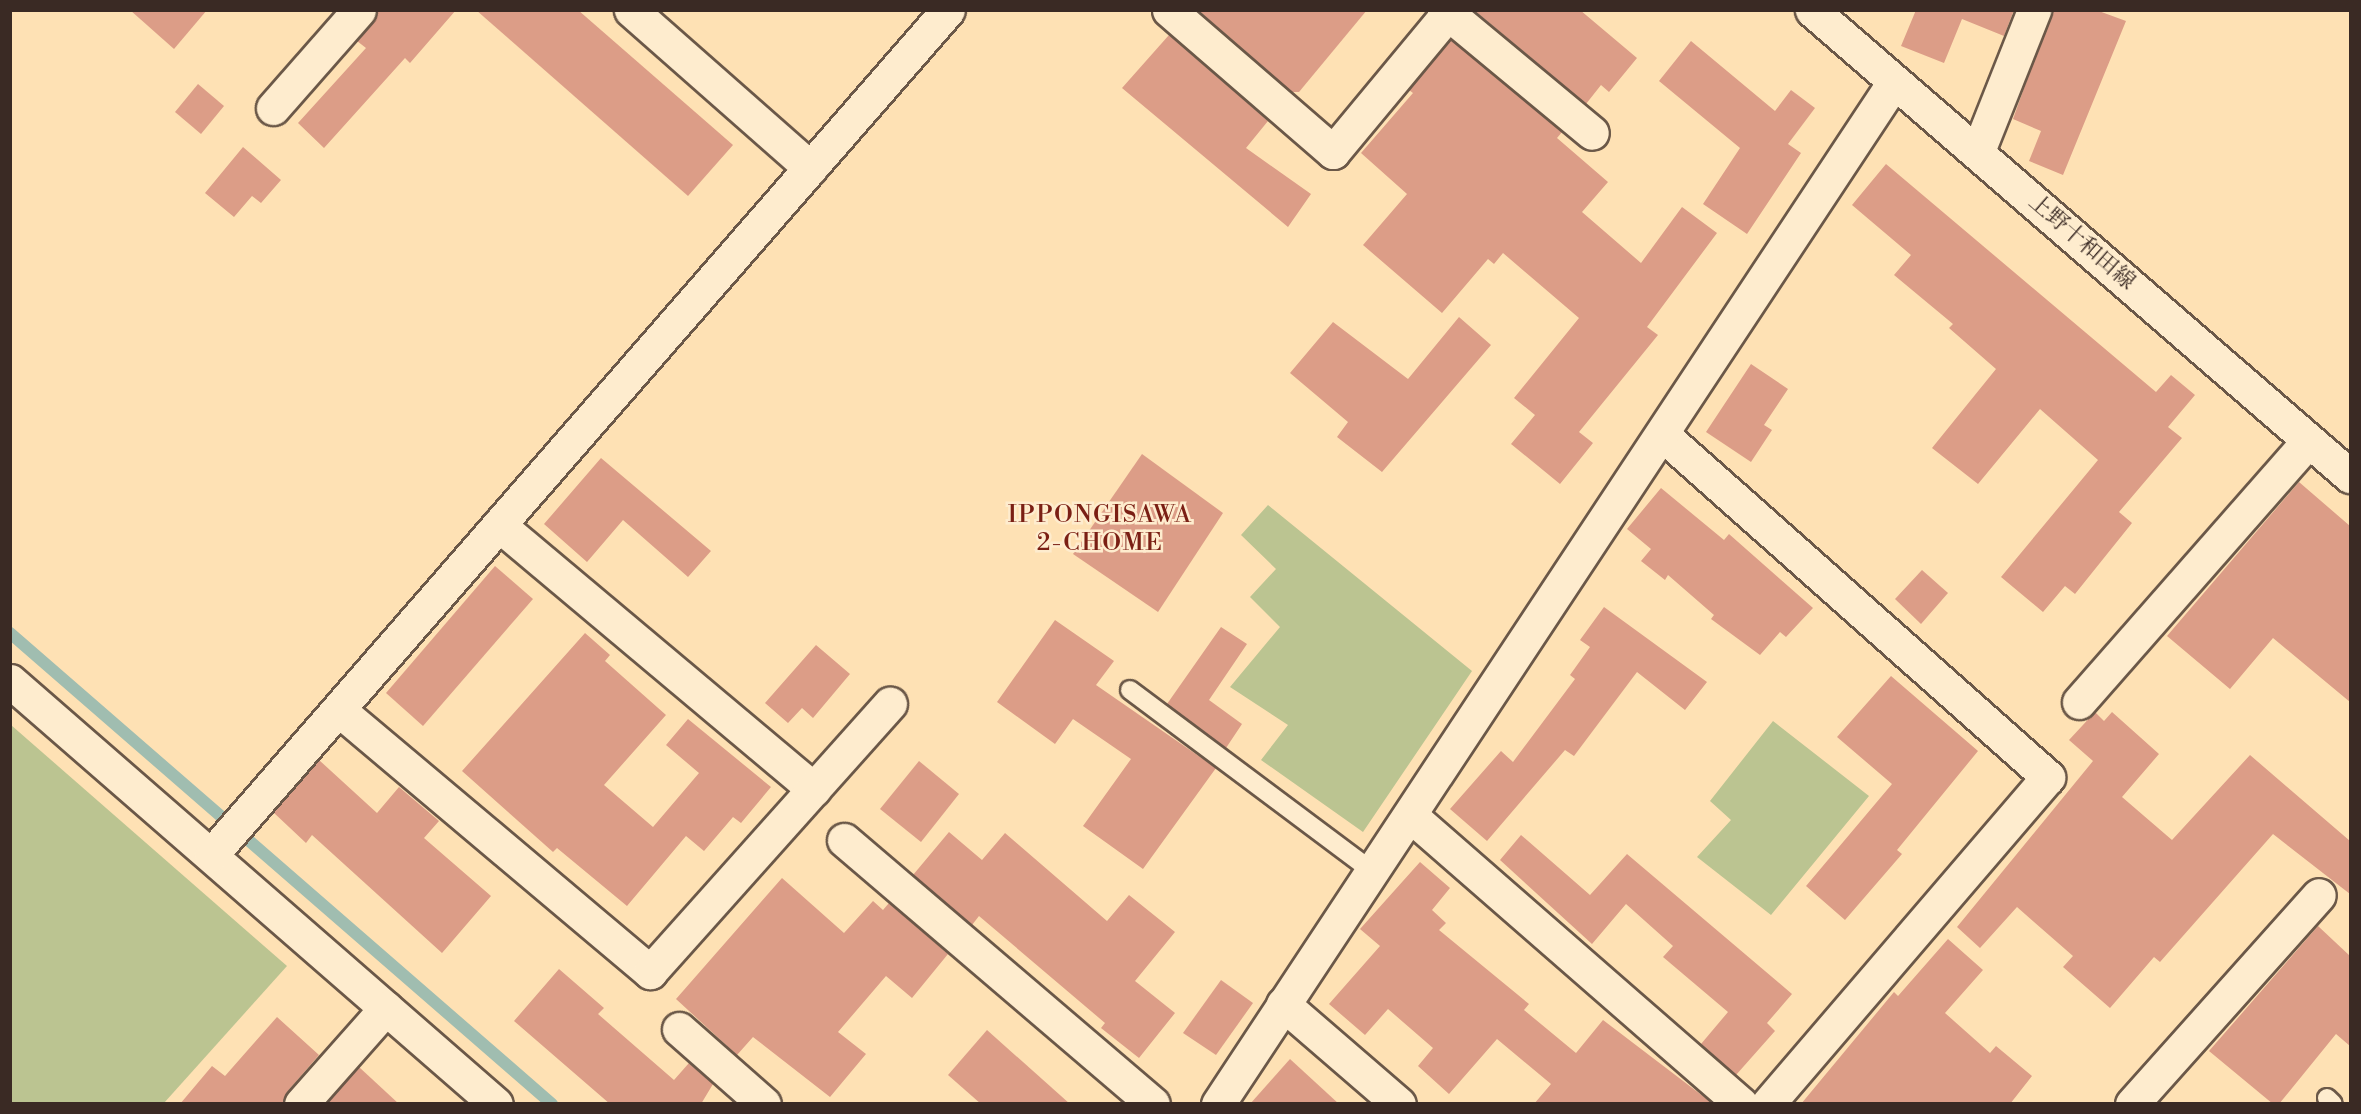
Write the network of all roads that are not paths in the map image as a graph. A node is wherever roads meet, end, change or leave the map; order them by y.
1 (359, 10) edge
2 (631, 10) edge
3 (948, 10) edge
4 (1169, 10) edge
5 (1812, 10) edge
6 (2034, 10) edge
7 (1447, 12) edge
8 (1894, 82) junction
9 (273, 108) dead end
10 (1592, 133) dead end
11 (1978, 152) junction
12 (810, 168) junction
13 (1664, 436) junction
14 (2308, 441) junction
15 (2350, 476) edge
16 (499, 525) junction
17 (10, 681) edge
18 (1130, 690) dead end
19 (2079, 702) dead end
20 (890, 704) dead end
21 (339, 710) junction
22 (814, 789) junction
23 (1411, 816) junction
24 (228, 836) junction
25 (844, 840) dead end
26 (1373, 872) junction
27 (2319, 895) dead end
28 (1283, 1004) junction
29 (386, 1008) junction
30 (679, 1029) dead end
31 (301, 1104) edge
32 (496, 1104) edge
33 (764, 1104) edge
34 (1153, 1104) edge
35 (1218, 1104) edge
36 (1399, 1104) edge
37 (1741, 1104) edge
38 (1768, 1104) edge
39 (2132, 1104) edge

1 - 9 street
2 - 12 street
3 - 12 street
4 - 7 street
5 - 8 street, 上野十和田線
6 - 11 street
7 - 10 street
8 - 11 street, 上野十和田線
8 - 13 street
11 - 14 street, 上野十和田線
12 - 16 street
13 - 23 street
13 - 38 street
14 - 15 street, 上野十和田線
14 - 19 street
16 - 21 street
16 - 22 street
17 - 24 street
18 - 26 lane
20 - 22 street
21 - 22 street
21 - 24 street
23 - 26 street
23 - 37 street
24 - 29 street
25 - 34 street
26 - 28 street
27 - 39 street
28 - 35 street
28 - 36 street
29 - 31 street
29 - 32 street
30 - 33 street

